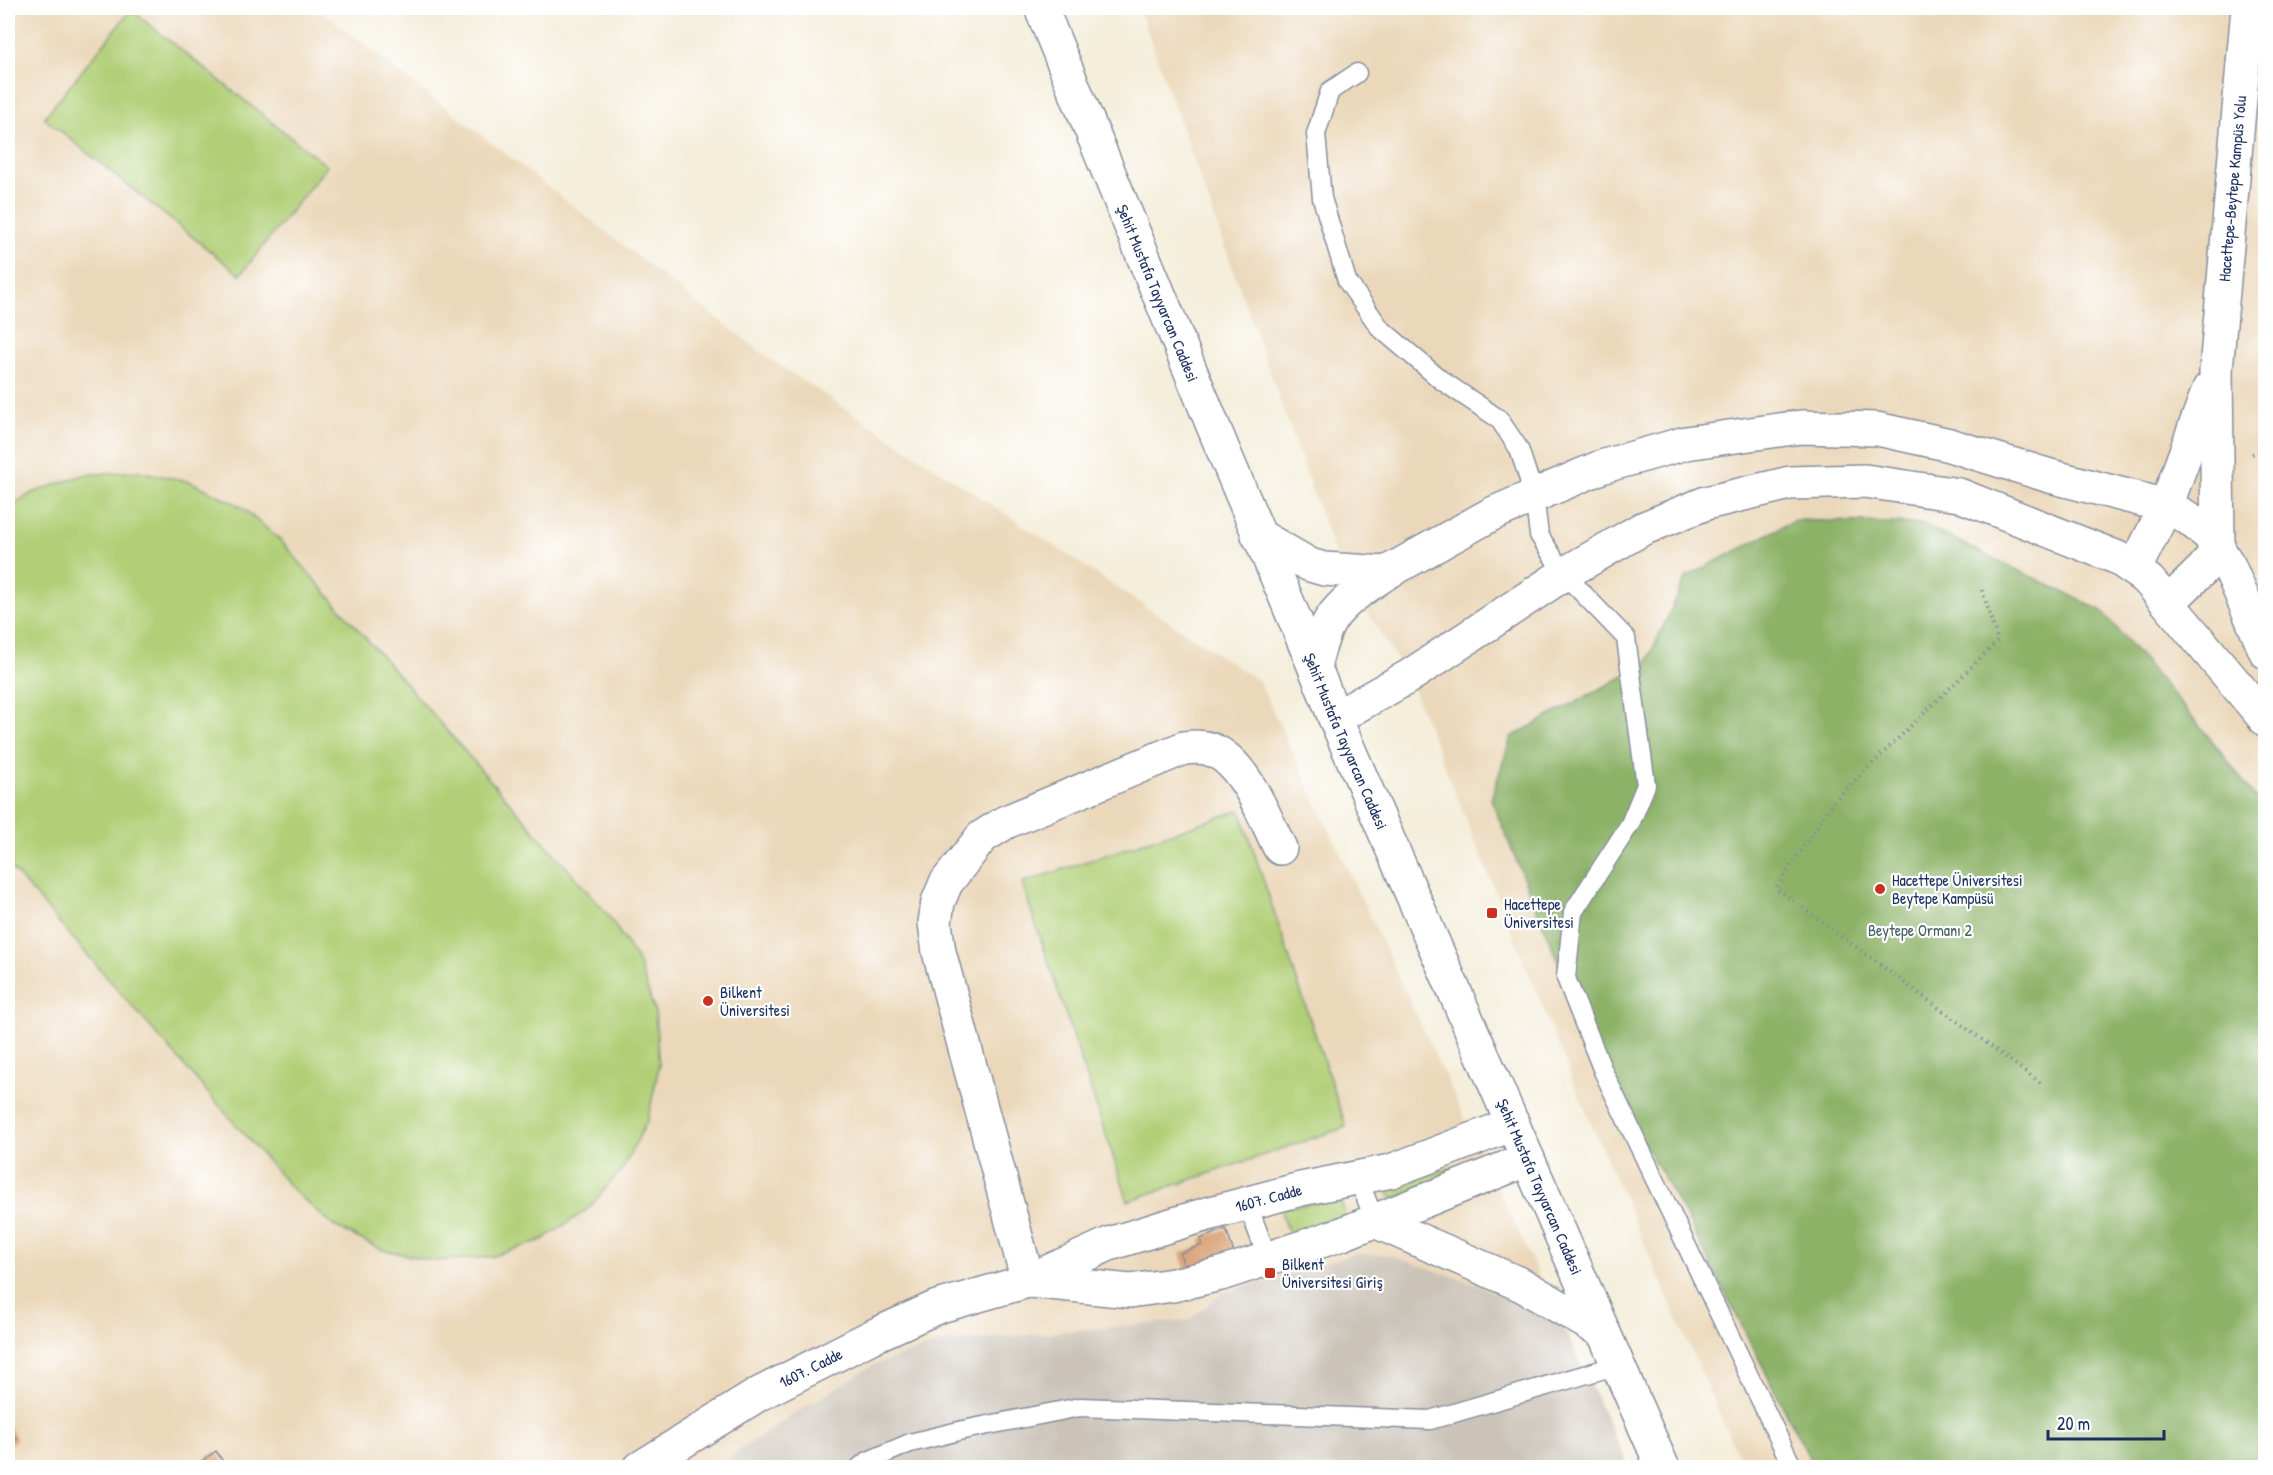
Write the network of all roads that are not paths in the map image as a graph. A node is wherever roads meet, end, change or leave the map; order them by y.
1 (1041, 8) edge
2 (2248, 8) edge
3 (1357, 73) dead end
4 (2216, 370) junction
5 (1534, 495) junction
6 (2166, 506) junction
7 (1258, 535) junction
8 (2218, 549) junction
9 (2134, 570) junction
10 (1386, 573) junction
11 (1564, 574) junction
12 (2168, 603) junction
13 (2265, 652) edge
14 (1314, 665) junction
15 (1335, 718) junction
16 (2265, 720) edge
17 (1280, 848) dead end
18 (1513, 1124) junction
19 (1528, 1159) junction
20 (1358, 1178) junction
21 (1247, 1203) junction
22 (1374, 1221) junction
23 (1268, 1259) junction
24 (1028, 1281) junction
25 (1604, 1332) junction
26 (1618, 1365) junction
27 (640, 1467) edge
28 (859, 1467) edge
29 (1663, 1467) edge
30 (1792, 1467) edge

1 - 7 street, Şehit Mustafa Tayyarcan Caddesi
2 - 4 street, Hacettepe-Beytepe Kampüs Yolu
3 - 5 lane
4 - 6 street
4 - 8 street
5 - 6 street
5 - 10 street
5 - 11 lane
6 - 8 street
6 - 9 street
7 - 10 street
7 - 14 street, Şehit Mustafa Tayyarcan Caddesi
8 - 12 street
8 - 13 street
9 - 11 street
9 - 12 street
10 - 14 street
11 - 15 street
11 - 30 lane
12 - 16 street
14 - 15 street, Şehit Mustafa Tayyarcan Caddesi
15 - 18 street, Şehit Mustafa Tayyarcan Caddesi
17 - 24 street
18 - 19 street, Şehit Mustafa Tayyarcan Caddesi
18 - 20 street, 1607. Cadde
19 - 22 street, 1607. Cadde
19 - 25 street, Şehit Mustafa Tayyarcan Caddesi
20 - 21 street, 1607. Cadde
20 - 22 lane
21 - 23 lane
21 - 24 street, 1607. Cadde
22 - 23 street, 1607. Cadde
22 - 25 street
23 - 24 street, 1607. Cadde
24 - 27 street, 1607. Cadde
25 - 26 street, Şehit Mustafa Tayyarcan Caddesi
26 - 28 lane
26 - 29 street, Şehit Mustafa Tayyarcan Caddesi

